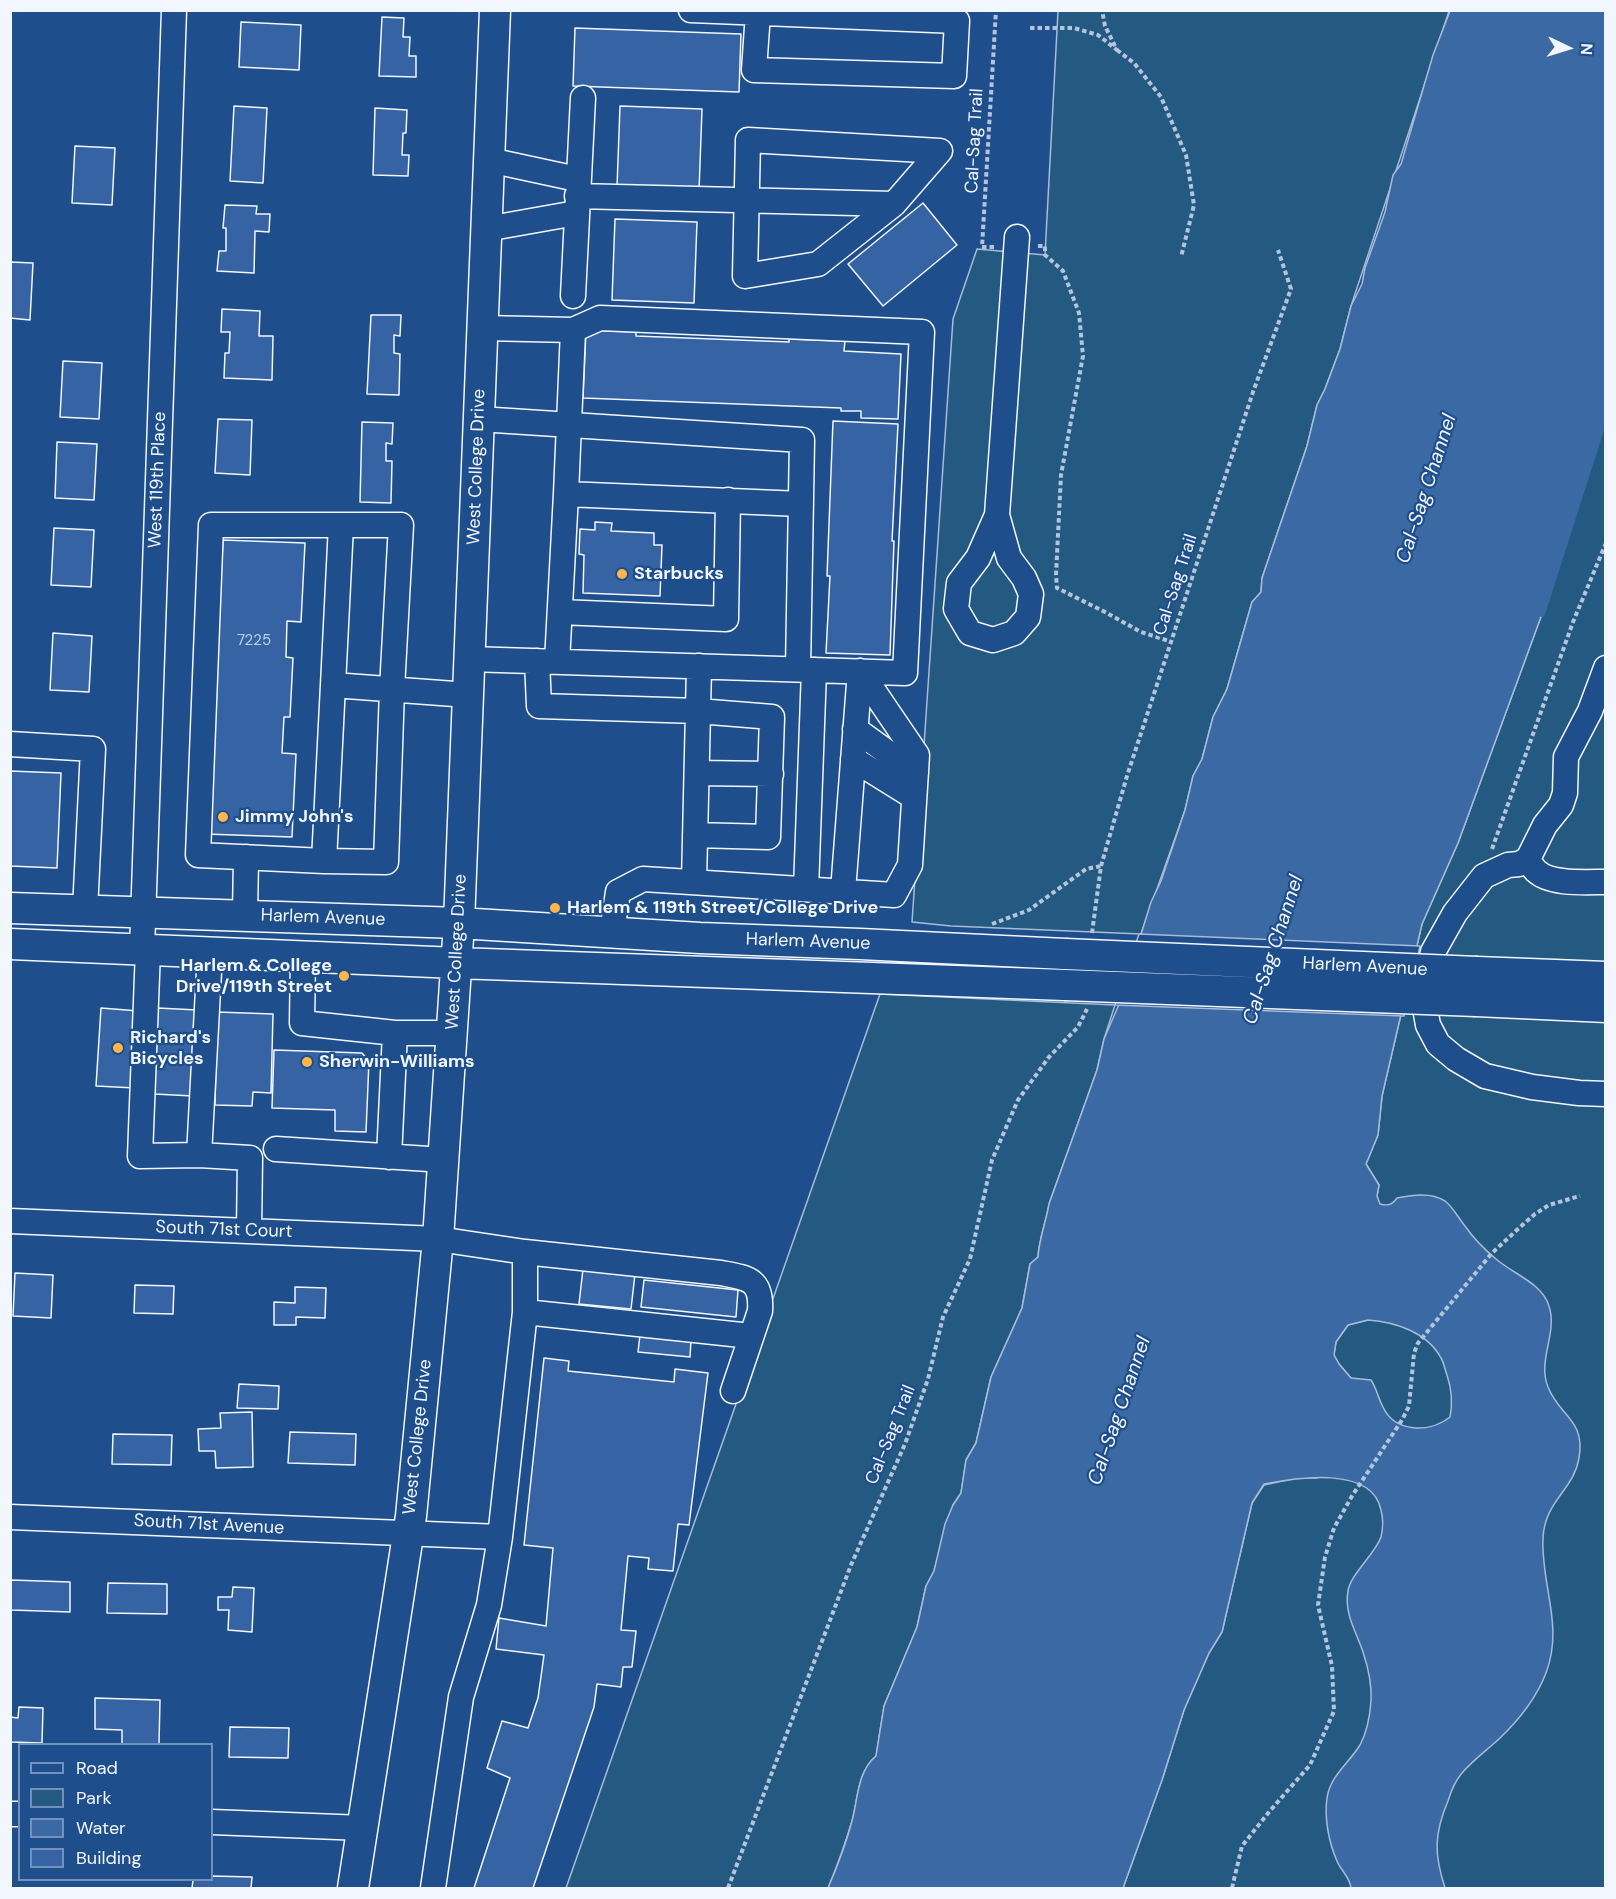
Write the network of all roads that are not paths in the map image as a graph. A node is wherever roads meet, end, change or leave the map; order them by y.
1 (174, 10) edge
2 (495, 10) edge
3 (692, 10) edge
4 (758, 13) junction
5 (583, 98) dead end
6 (489, 160) junction
7 (577, 196) junction
8 (746, 200) junction
9 (894, 204) junction
10 (486, 229) junction
11 (1016, 242) road end
12 (573, 296) dead end
13 (483, 328) junction
14 (573, 330) junction
15 (479, 419) junction
16 (569, 425) junction
17 (566, 494) junction
18 (728, 501) junction
19 (801, 504) junction
20 (997, 515) junction
21 (341, 525) junction
22 (560, 612) junction
23 (469, 659) junction
24 (547, 661) junction
25 (699, 666) junction
26 (1605, 668) edge
27 (806, 670) junction
28 (860, 671) junction
29 (333, 685) junction
30 (392, 689) junction
31 (468, 695) junction
32 (698, 711) junction
33 (10, 744) edge
34 (854, 744) junction
35 (697, 772) junction
36 (771, 774) junction
37 (915, 785) junction
38 (695, 835) junction
39 (246, 857) junction
40 (1528, 859) junction
41 (324, 861) junction
42 (694, 882) junction
43 (1605, 882) edge
44 (806, 889) junction
45 (843, 891) junction
46 (10, 908) edge
47 (85, 910) junction
48 (144, 912) junction
49 (245, 916) junction
50 (459, 923) junction
51 (612, 932) junction
52 (10, 944) edge
53 (145, 950) junction
54 (210, 952) junction
55 (303, 956) junction
56 (457, 963) junction
57 (1605, 977) edge
58 (1476, 987) junction
59 (1605, 1007) edge
60 (395, 1033) junction
61 (452, 1034) junction
62 (1605, 1094) edge
63 (276, 1149) dead end
64 (199, 1155) junction
65 (389, 1157) junction
66 (444, 1161) junction
67 (10, 1221) edge
68 (249, 1231) junction
69 (438, 1239) junction
70 (525, 1252) junction
71 (525, 1312) junction
72 (751, 1336) junction
73 (733, 1391) dead end
74 (10, 1516) edge
75 (406, 1534) junction
76 (500, 1537) junction
77 (213, 1822) edge
78 (363, 1828) junction
79 (353, 1888) edge
80 (433, 1888) edge

1 - 48 street, West 119th Place
2 - 6 main road, West College Drive
3 - 4 street
4 - 4 street
5 - 7 street
6 - 7 street
6 - 10 main road, West College Drive
7 - 8 street
7 - 10 street
7 - 12 street
8 - 9 street
8 - 9 street
8 - 9 street
10 - 13 main road, West College Drive
11 - 20 street
13 - 14 street
13 - 15 main road, West College Drive
14 - 16 street
14 - 28 street
15 - 16 street
15 - 23 main road, West College Drive
16 - 17 street
16 - 19 street
17 - 18 street
17 - 22 street
18 - 19 street
18 - 22 street
19 - 27 street
20 - 20 street
21 - 29 street
21 - 30 street
21 - 39 street
22 - 24 street
23 - 24 street
23 - 31 main road, West College Drive
24 - 25 street
24 - 32 street
25 - 27 street
25 - 32 street
26 - 40 street
27 - 28 street
27 - 44 street
28 - 34 street
28 - 37 street
29 - 30 street
29 - 41 street
30 - 31 street
30 - 41 street
31 - 50 main road, West College Drive
32 - 35 street
32 - 36 street
33 - 47 street
34 - 37 street
34 - 45 street
35 - 36 street
35 - 38 street
36 - 38 street
37 - 45 street
38 - 42 street
39 - 41 street
39 - 49 street
40 - 43 street
40 - 62 street
42 - 44 street
42 - 51 street
44 - 45 street
46 - 47 main road, Harlem Avenue
47 - 48 main road, Harlem Avenue
48 - 49 main road, Harlem Avenue
48 - 53 street, West 119th Place
49 - 50 main road, Harlem Avenue
50 - 51 main road, Harlem Avenue
50 - 56 main road, West College Drive
51 - 58 main road, Harlem Avenue, bridge
52 - 53 main road, Harlem Avenue
53 - 54 main road, Harlem Avenue
53 - 64 street, West 119th Place
54 - 55 main road, Harlem Avenue
54 - 64 street
55 - 56 main road, Harlem Avenue
55 - 60 street
56 - 58 main road, Harlem Avenue, bridge
56 - 61 main road, West College Drive
57 - 58 main road, Harlem Avenue
58 - 59 main road, Harlem Avenue
60 - 61 street
60 - 65 street
61 - 66 main road, West College Drive
63 - 65 street
64 - 68 street
65 - 66 street
66 - 69 main road, West College Drive
67 - 68 street, South 71st Court
68 - 69 street, South 71st Court
69 - 70 street, South 71st Court
69 - 75 main road, West College Drive
70 - 71 street
70 - 72 street, South 71st Court
71 - 72 street
71 - 76 street
72 - 73 street
74 - 75 street, South 71st Avenue
75 - 76 street, South 71st Avenue
75 - 78 main road, West College Drive
76 - 80 street
77 - 78 street
78 - 79 main road, West College Drive

